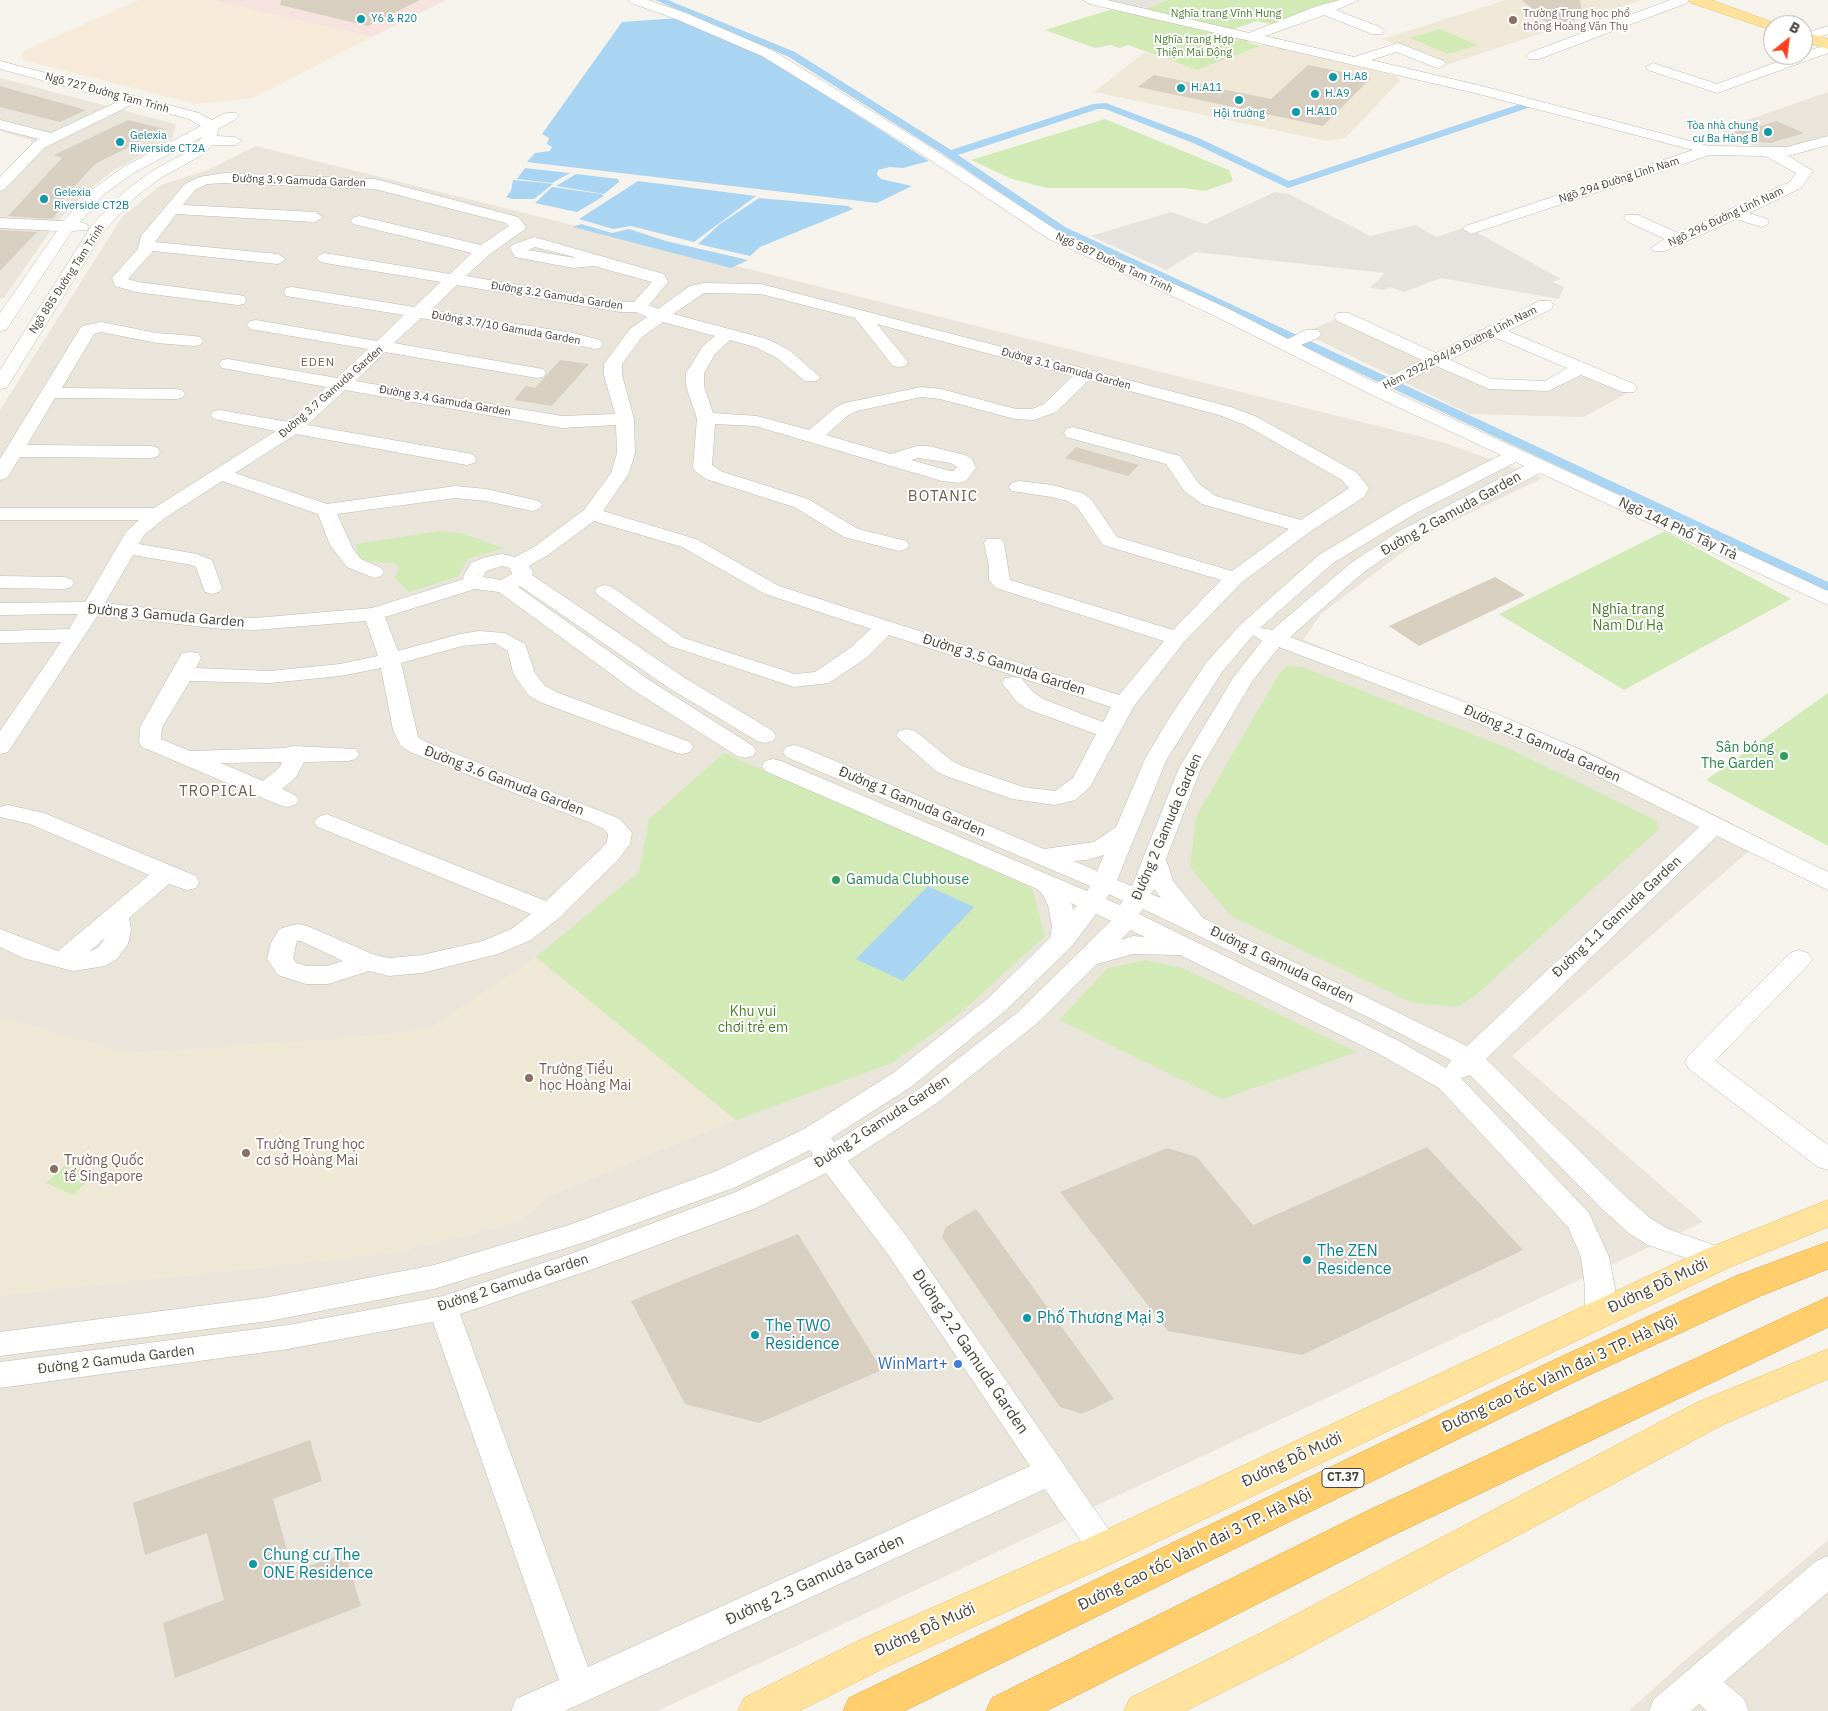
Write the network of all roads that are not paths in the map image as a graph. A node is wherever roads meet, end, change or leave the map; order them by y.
1 (636, 0) edge
2 (1090, 0) edge
3 (1352, 0) edge
4 (1682, 0) edge
5 (1696, 0) edge
6 (1322, 9) junction
7 (1763, 23) edge
8 (1828, 30) edge
9 (1377, 31) dead end
10 (1813, 34) edge
11 (1252, 36) junction
12 (1813, 39) edge
13 (1828, 44) edge
14 (1828, 48) edge
15 (1534, 56) dead end
16 (1355, 61) junction
17 (1439, 64) dead end
18 (0, 66) edge
19 (1653, 67) dead end
20 (131, 100) junction
21 (231, 116) dead end
22 (0, 124) edge
23 (210, 133) junction
24 (51, 138) junction
25 (1828, 140) edge
26 (235, 141) dead end
27 (1709, 150) junction
28 (1770, 153) junction
29 (0, 186) edge
30 (172, 209) junction
31 (1735, 213) junction
32 (315, 217) dead end
33 (1632, 218) dead end
34 (359, 221) dead end
35 (1761, 222) dead end
36 (0, 223) edge
37 (67, 227) junction
38 (98, 228) junction
39 (1471, 229) dead end
40 (1678, 239) junction
41 (147, 246) junction
42 (1658, 248) dead end
43 (484, 251) junction
44 (325, 258) dead end
45 (278, 260) dead end
46 (594, 261) dead end
47 (452, 281) junction
48 (292, 292) dead end
49 (0, 294) edge
50 (21, 295) junction
51 (55, 297) junction
52 (238, 300) dead end
53 (1545, 306) dead end
54 (639, 307) junction
55 (418, 313) junction
56 (660, 316) junction
57 (862, 316) junction
58 (1343, 316) dead end
59 (256, 324) dead end
60 (0, 326) edge
61 (1494, 331) junction
62 (727, 334) junction
63 (194, 341) dead end
64 (594, 344) dead end
65 (382, 346) junction
66 (1437, 360) junction
67 (899, 362) dead end
68 (228, 364) dead end
69 (1580, 368) junction
70 (537, 374) dead end
71 (1085, 374) junction
72 (811, 377) dead end
73 (0, 384) edge
74 (343, 384) junction
75 (1386, 386) junction
76 (1628, 388) dead end
77 (50, 393) junction
78 (176, 394) dead end
79 (624, 414) junction
80 (220, 415) dead end
81 (706, 419) junction
82 (293, 428) junction
83 (1074, 433) dead end
84 (813, 437) junction
85 (14, 451) junction
86 (150, 452) dead end
87 (467, 459) dead end
88 (893, 460) dead end
89 (1527, 463) junction
90 (0, 474) edge
91 (222, 475) junction
92 (1019, 487) dead end
93 (532, 505) dead end
94 (326, 510) junction
95 (0, 514) edge
96 (158, 514) junction
97 (591, 514) junction
98 (1304, 527) junction
99 (994, 544) dead end
100 (899, 545) dead end
101 (126, 548) junction
102 (374, 572) dead end
103 (514, 576) junction
104 (1235, 578) junction
105 (0, 582) edge
106 (64, 583) dead end
107 (212, 588) dead end
108 (605, 591) dead end
109 (1828, 599) edge
110 (92, 608) junction
111 (0, 609) edge
112 (374, 614) junction
113 (885, 627) junction
114 (1247, 629) junction
115 (76, 635) junction
116 (0, 636) edge
117 (1176, 638) junction
118 (1276, 638) junction
119 (390, 660) junction
120 (677, 683) junction
121 (1013, 683) dead end
122 (655, 695) junction
123 (1124, 704) junction
124 (0, 717) edge
125 (22, 717) junction
126 (1108, 731) junction
127 (765, 736) junction
128 (907, 736) dead end
129 (0, 747) edge
130 (682, 747) dead end
131 (745, 751) junction
132 (794, 752) junction
133 (293, 753) junction
134 (348, 754) dead end
135 (184, 757) junction
136 (773, 766) junction
137 (265, 791) junction
138 (287, 800) dead end
139 (8, 812) dead end
140 (326, 822) dead end
141 (1713, 827) junction
142 (1126, 831) junction
143 (1155, 860) junction
144 (1038, 867) junction
145 (1828, 882) edge
146 (1099, 893) junction
147 (1132, 907) junction
148 (550, 912) junction
149 (1203, 928) junction
150 (0, 937) edge
151 (1062, 941) junction
152 (1188, 948) junction
153 (1089, 958) junction
154 (1799, 959) dead end
155 (368, 962) dead end
156 (1469, 1058) junction
157 (1448, 1082) junction
158 (823, 1147) junction
159 (1828, 1160) edge
160 (1828, 1213) edge
161 (1828, 1255) edge
162 (1718, 1258) junction
163 (288, 1306) junction
164 (443, 1308) junction
165 (1828, 1311) edge
166 (1600, 1314) junction
167 (288, 1337) junction
168 (0, 1344) edge
169 (1828, 1363) edge
170 (0, 1375) edge
171 (1052, 1471) junction
172 (1104, 1549) junction
173 (1828, 1571) edge
174 (1699, 1682) junction
175 (579, 1688) junction
176 (528, 1711) edge
177 (758, 1711) edge
178 (863, 1711) edge
179 (1006, 1711) edge
180 (1144, 1711) edge
181 (1666, 1711) edge
182 (1732, 1711) edge

1 - 75 street, Ngõ 587 Đường Tam Trinh
2 - 11 street
3 - 6 street
4 - 15 street
5 - 7 main road
6 - 9 street
6 - 11 street
8 - 10 street
11 - 16 street
12 - 13 main road
14 - 19 street
16 - 17 street
16 - 27 street
18 - 20 street, Ngõ 727 Đường Tam Trinh
20 - 23 street, Ngõ 727 Đường Tam Trinh
20 - 24 street
21 - 23 street
22 - 24 street
23 - 26 street
23 - 37 street, Ngõ 885 Đường Tam Trinh
23 - 38 street, Ngõ 885 Đường Tam Trinh
24 - 29 street
25 - 28 street
27 - 28 street, Ngõ 294 Đường Lĩnh Nam
27 - 39 street, Ngõ 294 Đường Lĩnh Nam
28 - 31 street, Ngõ 296 Đường Lĩnh Nam
30 - 32 street
30 - 41 street, Đường 3.9 Gamuda Garden
30 - 43 street, Đường 3.9 Gamuda Garden
31 - 35 street
31 - 40 street, Ngõ 296 Đường Lĩnh Nam
33 - 40 street
34 - 43 street
36 - 37 street
37 - 38 street
37 - 50 street, Ngõ 885 Đường Tam Trinh
38 - 51 street, Ngõ 885 Đường Tam Trinh
40 - 42 street, Ngõ 296 Đường Lĩnh Nam
41 - 45 street
41 - 52 street, Đường 3.9 Gamuda Garden
43 - 47 street, Đường 3.7 Gamuda Garden
44 - 47 street, Đường 3.2 Gamuda Garden
46 - 54 street
47 - 54 street, Đường 3.2 Gamuda Garden
47 - 55 street, Đường 3.7 Gamuda Garden
48 - 55 street, Đường 3.7/10 Gamuda Garden
49 - 50 street
50 - 51 street
50 - 60 street, Ngõ 885 Đường Tam Trinh
51 - 73 street, Ngõ 885 Đường Tam Trinh
53 - 61 street, Hẻm 292/294/49 Đường Lĩnh Nam
54 - 56 street, Đường 3.2 Gamuda Garden
55 - 64 street, Đường 3.7/10 Gamuda Garden
55 - 65 street, Đường 3.7 Gamuda Garden
56 - 57 street, Đường 3.1 Gamuda Garden
56 - 62 street, Đường 3.2 Gamuda Garden
56 - 79 street
57 - 67 street
57 - 71 street, Đường 3.1 Gamuda Garden
58 - 66 street
59 - 65 street
61 - 66 street, Hẻm 292/294/49 Đường Lĩnh Nam
61 - 69 street
62 - 72 street, Đường 3.2 Gamuda Garden
62 - 81 street
63 - 77 street
65 - 70 street
65 - 74 street, Đường 3.7 Gamuda Garden
66 - 69 street
66 - 75 street, Hẻm 292/294/49 Đường Lĩnh Nam
68 - 74 street, Đường 3.4 Gamuda Garden
69 - 76 street
71 - 84 street
71 - 98 street, Đường 3.1 Gamuda Garden
74 - 79 street, Đường 3.4 Gamuda Garden
74 - 82 street, Đường 3.7 Gamuda Garden
75 - 89 street, Ngõ 587 Đường Tam Trinh
77 - 78 street
77 - 85 street
79 - 97 street
80 - 82 street
81 - 84 street
81 - 100 street
82 - 87 street
82 - 91 street, Đường 3.7 Gamuda Garden
83 - 98 street
84 - 88 street
85 - 86 street
85 - 90 street
89 - 109 street, Ngõ 144 Phố Tây Trà
89 - 114 street, Đường 2 Gamuda Garden
89 - 118 street, Đường 2 Gamuda Garden
91 - 94 street
91 - 96 street, Đường 3.7 Gamuda Garden
92 - 104 street
93 - 94 street
94 - 102 street
95 - 96 street
96 - 101 street, Đường 3.7 Gamuda Garden
97 - 103 street
97 - 113 street, Đường 3.5 Gamuda Garden
98 - 104 street, Đường 3.1 Gamuda Garden
99 - 117 street
101 - 107 street
101 - 110 street, Đường 3.7 Gamuda Garden
103 - 112 street, Đường 3 Gamuda Garden
103 - 120 street
103 - 122 street
104 - 117 street, Đường 3.1 Gamuda Garden
105 - 106 street
108 - 113 street
110 - 111 street, Đường 3 Gamuda Garden
110 - 112 street, Đường 3 Gamuda Garden
110 - 115 street, Đường 3.7 Gamuda Garden
112 - 119 street, Đường 3.6 Gamuda Garden
113 - 123 street, Đường 3.5 Gamuda Garden
114 - 118 street, Đường 2.1 Gamuda Garden
114 - 142 street, Đường 2 Gamuda Garden
115 - 116 street
115 - 125 street, Đường 3.7 Gamuda Garden
117 - 123 street
118 - 141 street, Đường 2.1 Gamuda Garden
118 - 143 street, Đường 2 Gamuda Garden
119 - 130 street
119 - 135 street
119 - 148 street, Đường 3.6 Gamuda Garden
120 - 122 street
120 - 127 street
121 - 126 street, Đường 3.5 Gamuda Garden
122 - 131 street
123 - 126 street
124 - 125 street
125 - 129 street, Đường 3.7 Gamuda Garden
126 - 128 street
127 - 131 street
127 - 132 street
131 - 136 street
132 - 136 street
132 - 144 street, Đường 1 Gamuda Garden
133 - 134 street
133 - 135 street
133 - 137 street
135 - 137 street
136 - 144 street, Đường 1 Gamuda Garden
137 - 138 street
139 - 150 street
140 - 148 street
141 - 145 street, Đường 2.1 Gamuda Garden
141 - 156 street, Đường 1.1 Gamuda Garden
142 - 144 street
142 - 146 street, Đường 2 Gamuda Garden
143 - 147 street, Đường 2 Gamuda Garden
143 - 149 street
144 - 146 street, Đường 1 Gamuda Garden
144 - 151 street
146 - 147 street, Đường 1 Gamuda Garden
146 - 151 street, Đường 2 Gamuda Garden
147 - 149 street, Đường 1 Gamuda Garden
147 - 152 street, Đường 1 Gamuda Garden
147 - 153 street, Đường 2 Gamuda Garden
148 - 155 street, Đường 3.6 Gamuda Garden
149 - 156 street, Đường 1 Gamuda Garden
151 - 158 street, Đường 2 Gamuda Garden
152 - 153 street
152 - 157 street, Đường 1 Gamuda Garden
153 - 158 street, Đường 2 Gamuda Garden
154 - 159 street
156 - 157 street, Đường 1.1 Gamuda Garden
156 - 162 street, Đường 1 Gamuda Garden
157 - 166 street, Đường 1 Gamuda Garden
158 - 163 street, Đường 2 Gamuda Garden
158 - 164 street, Đường 2 Gamuda Garden
158 - 171 street, Đường 2.2 Gamuda Garden
160 - 162 main road, Đường Đỗ Mười
161 - 178 highway, Đường cao tốc Vành đai 3 TP. Hà Nội / CT.37
162 - 166 main road, Đường Đỗ Mười
163 - 167 street
163 - 168 street, Đường 2 Gamuda Garden
164 - 167 street, Đường 2 Gamuda Garden
164 - 175 street
165 - 179 highway
166 - 172 main road, Đường Đỗ Mười
167 - 170 street, Đường 2 Gamuda Garden
169 - 180 main road
171 - 172 street, Đường 2.2 Gamuda Garden
171 - 175 street, Đường 2.3 Gamuda Garden
172 - 177 main road, Đường Đỗ Mười
173 - 174 street
174 - 181 street
174 - 182 street
175 - 176 street, Đường 2.3 Gamuda Garden

